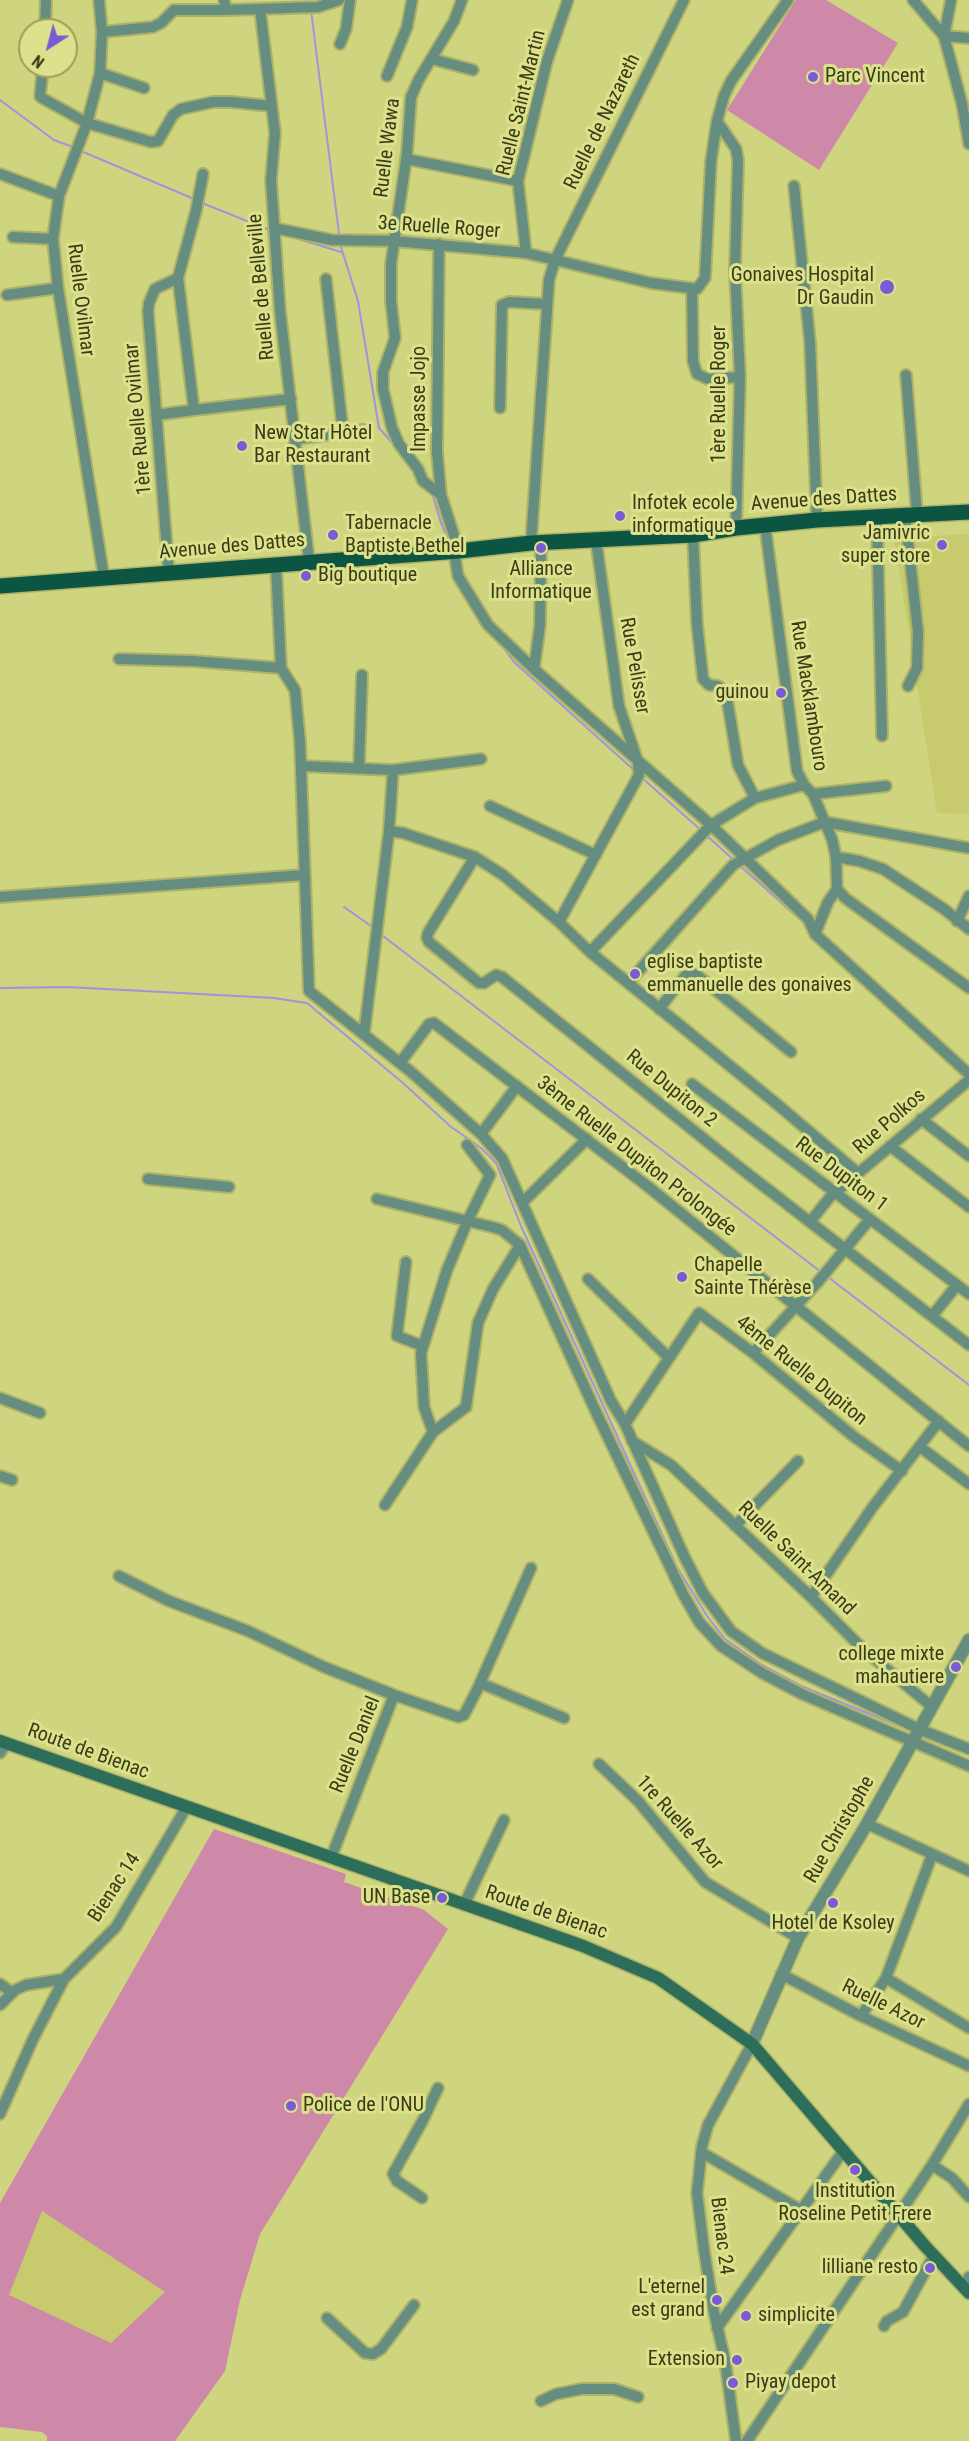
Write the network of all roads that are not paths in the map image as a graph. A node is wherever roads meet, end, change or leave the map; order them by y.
1 (46, 0) edge
2 (99, 0) edge
3 (339, 0) edge
4 (350, 0) edge
5 (412, 0) edge
6 (462, 0) edge
7 (568, 0) edge
8 (684, 0) edge
9 (788, 0) edge
10 (913, 0) edge
11 (951, 0) edge
12 (172, 5) edge
13 (225, 5) edge
14 (260, 9) junction
15 (45, 18) edge
16 (102, 33) junction
17 (944, 36) junction
18 (969, 38) edge
19 (340, 44) dead end
20 (432, 59) junction
21 (473, 70) dead end
22 (100, 73) junction
23 (387, 76) dead end
24 (42, 78) edge
25 (144, 88) dead end
26 (271, 106) junction
27 (717, 121) junction
28 (87, 123) junction
29 (969, 144) edge
30 (406, 159) junction
31 (0, 174) edge
32 (203, 174) dead end
33 (518, 181) junction
34 (794, 186) dead end
35 (58, 196) junction
36 (274, 231) junction
37 (13, 237) dead end
38 (53, 239) junction
39 (394, 241) junction
40 (439, 244) junction
41 (526, 253) junction
42 (555, 260) junction
43 (178, 278) junction
44 (326, 279) dead end
45 (58, 288) junction
46 (692, 289) junction
47 (7, 295) dead end
48 (546, 304) junction
49 (906, 375) dead end
50 (740, 377) junction
51 (291, 399) junction
52 (500, 408) dead end
53 (194, 410) junction
54 (156, 415) junction
55 (363, 430) dead end
56 (343, 432) junction
57 (296, 439) junction
58 (441, 495) junction
59 (969, 512) edge
60 (911, 514) junction
61 (878, 517) junction
62 (817, 520) junction
63 (765, 525) junction
64 (736, 528) junction
65 (693, 535) junction
66 (596, 540) junction
67 (536, 543) junction
68 (457, 551) junction
69 (309, 561) junction
70 (276, 566) junction
71 (169, 574) junction
72 (104, 578) junction
73 (0, 586) edge
74 (119, 659) dead end
75 (281, 668) junction
76 (534, 669) junction
77 (362, 675) dead end
78 (908, 686) dead end
79 (882, 736) dead end
80 (481, 759) dead end
81 (638, 762) junction
82 (301, 766) junction
83 (359, 768) junction
84 (393, 770) junction
85 (804, 785) junction
86 (886, 786) dead end
87 (813, 794) junction
88 (754, 798) junction
89 (490, 806) dead end
90 (825, 822) junction
91 (711, 825) junction
92 (390, 831) junction
93 (969, 848) edge
94 (596, 855) junction
95 (475, 857) junction
96 (744, 857) junction
97 (836, 857) junction
98 (304, 875) junction
99 (837, 889) junction
100 (969, 896) edge
101 (0, 897) edge
102 (957, 921) junction
103 (560, 922) junction
104 (969, 929) edge
105 (815, 934) junction
106 (590, 952) junction
107 (628, 983) junction
108 (969, 988) edge
109 (659, 1009) junction
110 (364, 1035) junction
111 (791, 1052) dead end
112 (400, 1063) junction
113 (969, 1074) edge
114 (969, 1080) edge
115 (692, 1084) dead end
116 (517, 1086) junction
117 (921, 1119) junction
118 (481, 1134) junction
119 (587, 1139) junction
120 (467, 1145) dead end
121 (890, 1146) junction
122 (969, 1156) edge
123 (858, 1173) junction
124 (148, 1179) dead end
125 (229, 1187) dead end
126 (835, 1193) junction
127 (377, 1199) dead end
128 (523, 1202) junction
129 (969, 1207) edge
130 (870, 1219) junction
131 (468, 1220) junction
132 (810, 1222) junction
133 (520, 1245) junction
134 (845, 1249) junction
135 (406, 1262) dead end
136 (588, 1279) dead end
137 (957, 1284) junction
138 (969, 1294) edge
139 (795, 1307) junction
140 (932, 1316) junction
141 (969, 1345) edge
142 (423, 1346) junction
143 (753, 1353) junction
144 (669, 1358) junction
145 (0, 1398) edge
146 (40, 1413) dead end
147 (939, 1421) junction
148 (625, 1424) junction
149 (433, 1432) junction
150 (632, 1441) junction
151 (969, 1446) edge
152 (920, 1447) junction
153 (798, 1461) dead end
154 (902, 1471) junction
155 (0, 1476) edge
156 (12, 1480) dead end
157 (969, 1484) edge
158 (385, 1505) dead end
159 (735, 1526) junction
160 (531, 1568) dead end
161 (119, 1576) dead end
162 (811, 1597) junction
163 (969, 1640) edge
164 (480, 1683) junction
165 (394, 1695) junction
166 (932, 1707) junction
167 (564, 1718) dead end
168 (921, 1730) junction
169 (914, 1743) junction
170 (2, 1746) edge
171 (969, 1749) edge
172 (599, 1764) dead end
173 (969, 1766) edge
174 (186, 1808) junction
175 (504, 1820) dead end
176 (867, 1824) junction
177 (932, 1855) junction
178 (331, 1858) junction
179 (969, 1871) edge
180 (464, 1905) junction
181 (798, 1938) junction
182 (781, 1974) junction
183 (886, 1978) junction
184 (64, 1979) junction
185 (0, 1984) edge
186 (10, 1992) junction
187 (0, 2005) edge
188 (861, 2016) junction
189 (969, 2028) edge
190 (752, 2044) junction
191 (969, 2066) edge
192 (438, 2088) dead end
193 (969, 2104) edge
194 (0, 2114) edge
195 (965, 2120) edge
196 (844, 2150) junction
197 (701, 2152) junction
198 (932, 2165) junction
199 (969, 2197) edge
200 (422, 2198) dead end
201 (801, 2210) junction
202 (899, 2214) junction
203 (934, 2256) junction
204 (967, 2285) edge
205 (414, 2305) dead end
206 (327, 2318) dead end
207 (884, 2326) dead end
208 (717, 2328) junction
209 (638, 2397) dead end
210 (542, 2401) dead end
211 (736, 2441) edge
212 (747, 2441) edge

1 - 15 street
2 - 16 street, Ruelle Ovilmar
3 - 14 street
4 - 19 street
5 - 23 street
6 - 20 street, Ruelle Wawa
7 - 33 street, Ruelle Saint-Martin
8 - 42 street, Ruelle de Nazareth
9 - 27 street
10 - 17 street
11 - 17 street
12 - 13 street
12 - 16 street
13 - 14 street
14 - 26 street, Ruelle de Belleville
16 - 22 street, Ruelle Ovilmar
17 - 18 street
17 - 29 street
20 - 21 street
20 - 30 street, Ruelle Wawa
22 - 25 street
22 - 28 street, Ruelle Ovilmar
24 - 28 street
26 - 28 street
26 - 36 street, Ruelle de Belleville
27 - 46 street
27 - 50 street, 1ère Ruelle Roger
28 - 35 street, Ruelle Ovilmar
30 - 33 street
30 - 39 street, Ruelle Wawa
31 - 35 street
32 - 43 street
33 - 41 street, Ruelle Saint-Martin
34 - 62 street
35 - 38 street, Ruelle Ovilmar
36 - 39 street, 3e Ruelle Roger
36 - 51 street, Ruelle de Belleville
37 - 38 street
38 - 45 street, Ruelle Ovilmar
39 - 40 street, 3e Ruelle Roger
39 - 58 street, Ruelle Wawa
40 - 41 street, 3e Ruelle Roger
40 - 58 street, Impasse Jojo
41 - 42 street, 3e Ruelle Roger
42 - 46 street, 3e Ruelle Roger
42 - 48 street, Ruelle de Nazareth
43 - 53 street
43 - 54 street, 1ère Ruelle Ovilmar
44 - 56 street
45 - 47 street
45 - 72 street, Ruelle Ovilmar
46 - 50 street
48 - 52 street
48 - 67 street, Ruelle de Nazareth
49 - 60 street
50 - 64 street, 1ère Ruelle Roger
51 - 53 street
51 - 57 street, Ruelle de Belleville
53 - 54 street
54 - 71 street, 1ère Ruelle Ovilmar
55 - 56 street
56 - 57 street
57 - 69 street, Ruelle de Belleville
58 - 68 street, Impasse Jojo
59 - 60 main road, Avenue des Dattes
60 - 61 main road, Avenue des Dattes
60 - 78 street
61 - 62 main road, Avenue des Dattes
61 - 79 street
62 - 63 main road, Avenue des Dattes
63 - 64 main road, Avenue des Dattes
63 - 85 street, Rue Macklambouro
64 - 65 main road, Avenue des Dattes
65 - 66 main road, Avenue des Dattes
65 - 88 street
66 - 67 main road, Avenue des Dattes
66 - 81 street, Rue Pelisser
67 - 68 main road, Avenue des Dattes
67 - 76 street, Ruelle de Nazareth
68 - 69 main road, Avenue des Dattes
68 - 76 street, Impasse Jojo
69 - 70 main road, Avenue des Dattes
70 - 71 main road, Avenue des Dattes
70 - 75 street
71 - 72 main road, Avenue des Dattes
72 - 73 main road, Avenue des Dattes
74 - 75 street
75 - 82 street
76 - 81 street, Impasse Jojo
77 - 83 street
80 - 84 street
81 - 91 street, Impasse Jojo
81 - 94 street, Rue Pelisser
82 - 83 street
82 - 98 street
83 - 84 street
84 - 92 street
85 - 87 street, Rue Macklambouro
85 - 88 street
86 - 87 street
87 - 90 street, Rue Macklambouro
88 - 91 street
89 - 94 street
90 - 93 street
90 - 96 street
90 - 97 street, Rue Macklambouro
91 - 96 street, Impasse Jojo
91 - 106 street
92 - 95 street
92 - 110 street
94 - 103 street, Rue Pelisser
95 - 103 street
95 - 132 street, Rue Dupiton 2
96 - 105 street, Impasse Jojo
96 - 107 street
97 - 99 street, Rue Macklambouro
97 - 102 street
98 - 101 street
98 - 110 street
99 - 105 street
99 - 108 street
100 - 102 street
102 - 104 street
103 - 106 street
105 - 113 street, Impasse Jojo
106 - 107 street
107 - 109 street
109 - 111 street
109 - 123 street
110 - 112 street
112 - 116 street, 3ème Ruelle Dupiton Prolongée
112 - 118 street
114 - 117 street, Rue Polkos
115 - 126 street, Rue Dupiton 1
116 - 118 street
116 - 119 street, 3ème Ruelle Dupiton Prolongée
117 - 121 street, Rue Polkos
117 - 122 street
118 - 128 street
119 - 128 street
119 - 139 street, 3ème Ruelle Dupiton Prolongée
120 - 131 street
121 - 123 street, Rue Polkos
121 - 129 street
123 - 126 street, Rue Polkos
124 - 125 street
126 - 130 street, Rue Dupiton 1
126 - 132 street, Rue Polkos
127 - 131 street
128 - 148 street
130 - 134 street
130 - 137 street, Rue Dupiton 1
131 - 133 street
131 - 142 street
132 - 134 street, Rue Dupiton 2
133 - 149 street
133 - 169 street
134 - 139 street
134 - 140 street, Rue Dupiton 2
135 - 142 street
136 - 144 street
137 - 138 street, Rue Dupiton 1
137 - 140 street
139 - 143 street
139 - 147 street, 3ème Ruelle Dupiton Prolongée
140 - 141 street, Rue Dupiton 2
142 - 149 street
143 - 144 street, 4ème Ruelle Dupiton
143 - 154 street, 4ème Ruelle Dupiton
144 - 148 street, 4ème Ruelle Dupiton
145 - 146 street
147 - 151 street, 3ème Ruelle Dupiton Prolongée
147 - 152 street
148 - 150 street
149 - 158 street
150 - 159 street, Ruelle Saint-Amand
150 - 168 street
152 - 154 street
152 - 157 street
153 - 159 street
154 - 162 street
155 - 156 street
159 - 162 street, Ruelle Saint-Amand
160 - 164 street, Ruelle Daniel
161 - 165 street
162 - 166 street, Ruelle Saint-Amand
163 - 166 street, Rue Christophe
164 - 165 street, Ruelle Daniel
164 - 167 street
165 - 178 street, Ruelle Daniel
166 - 168 street, Rue Christophe
168 - 169 street, Rue Christophe
168 - 171 street
169 - 173 street
169 - 176 street, Rue Christophe
170 - 174 main road, Route de Bienac
172 - 181 street, 1re Ruelle Azor
174 - 178 main road, Route de Bienac
174 - 184 street, Bienac 14
175 - 180 street
176 - 177 street
176 - 181 street, Rue Christophe
177 - 179 street
177 - 183 street
178 - 180 main road, Route de Bienac
180 - 190 main road, Route de Bienac
181 - 182 street, Rue Christophe
182 - 188 street, Ruelle Azor
182 - 190 street, Rue Christophe
183 - 188 street
183 - 189 street
184 - 186 street
184 - 194 street, Bienac 14
185 - 186 street
186 - 187 street
188 - 191 street, Ruelle Azor
190 - 196 main road, Route de Bienac
190 - 197 street, Bienac 24
192 - 200 street
193 - 195 street
195 - 198 street
196 - 201 street
196 - 202 main road, Route de Bienac
197 - 201 street
197 - 208 street, Bienac 24
198 - 199 street
198 - 202 street
201 - 208 street
202 - 203 main road, Route de Bienac
202 - 212 street
203 - 204 main road, Route de Bienac
203 - 207 street
205 - 206 street
208 - 211 street, Bienac 24
209 - 210 street

